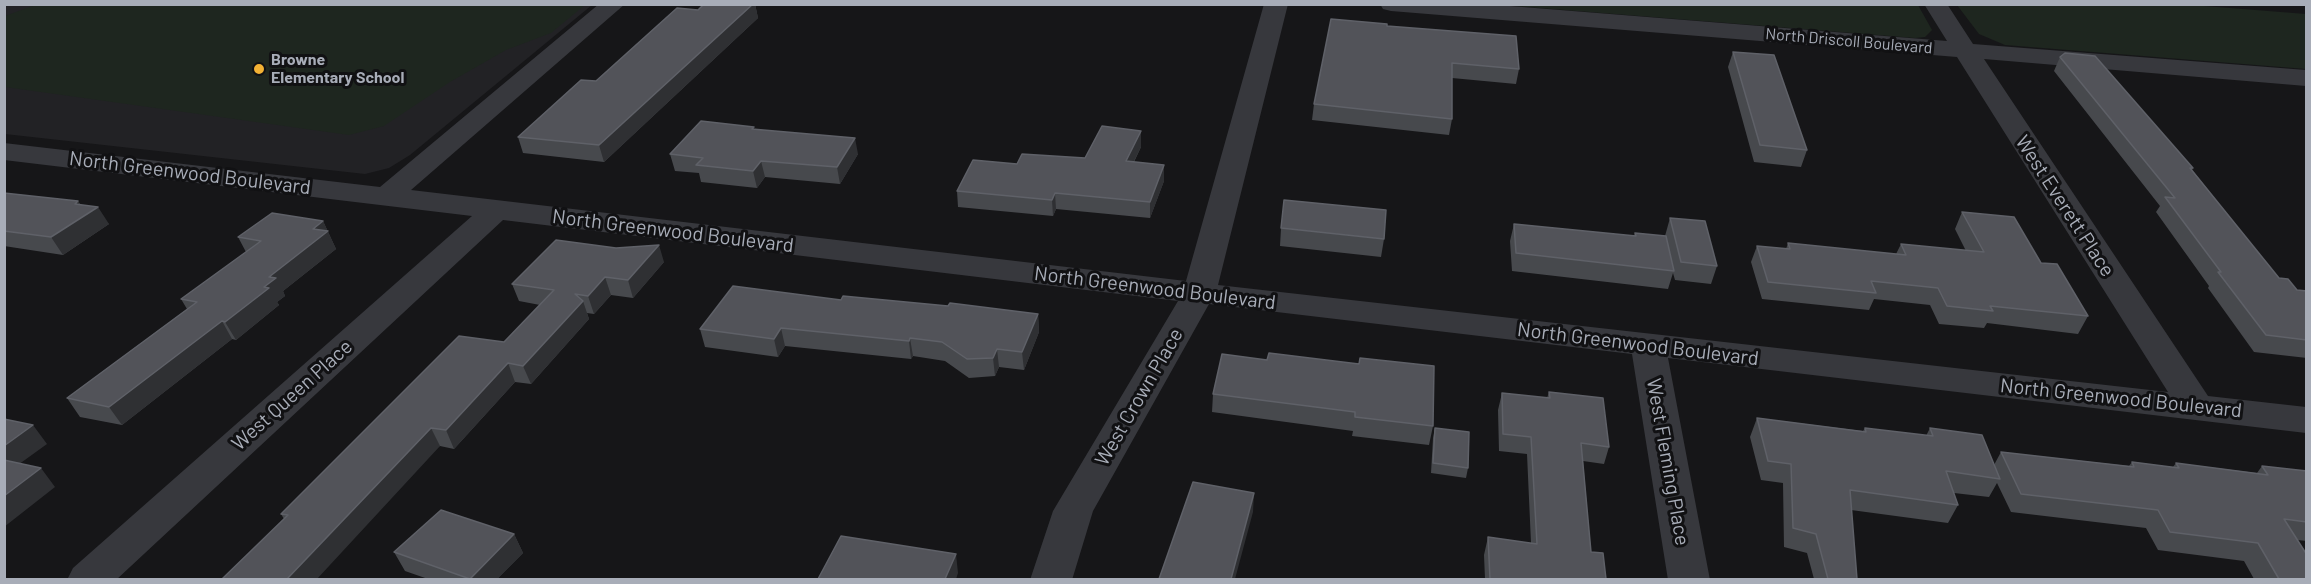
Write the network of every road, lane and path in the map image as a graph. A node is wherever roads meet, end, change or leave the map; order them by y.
1 (614, 4) edge
2 (1276, 4) edge
3 (1391, 4) edge
4 (1935, 4) edge
5 (1964, 50) junction
6 (2307, 78) edge
7 (4, 151) edge
8 (388, 195) junction
9 (496, 210) junction
10 (1200, 293) junction
11 (1648, 345) junction
12 (2196, 407) junction
13 (2307, 420) edge
14 (88, 579) edge
15 (1051, 579) edge
16 (1689, 579) edge

1 - 8 street
2 - 10 street, West Crown Place
3 - 5 street, North Driscoll Boulevard
4 - 5 street, West Everett Place
5 - 6 street, North Driscoll Boulevard
5 - 12 street, West Everett Place
7 - 8 street, North Greenwood Boulevard
8 - 9 street, North Greenwood Boulevard
9 - 10 street, North Greenwood Boulevard
9 - 14 street, West Queen Place
10 - 11 street, North Greenwood Boulevard
10 - 15 street, West Crown Place
11 - 12 street, North Greenwood Boulevard
11 - 16 street, West Fleming Place
12 - 13 street, North Greenwood Boulevard

